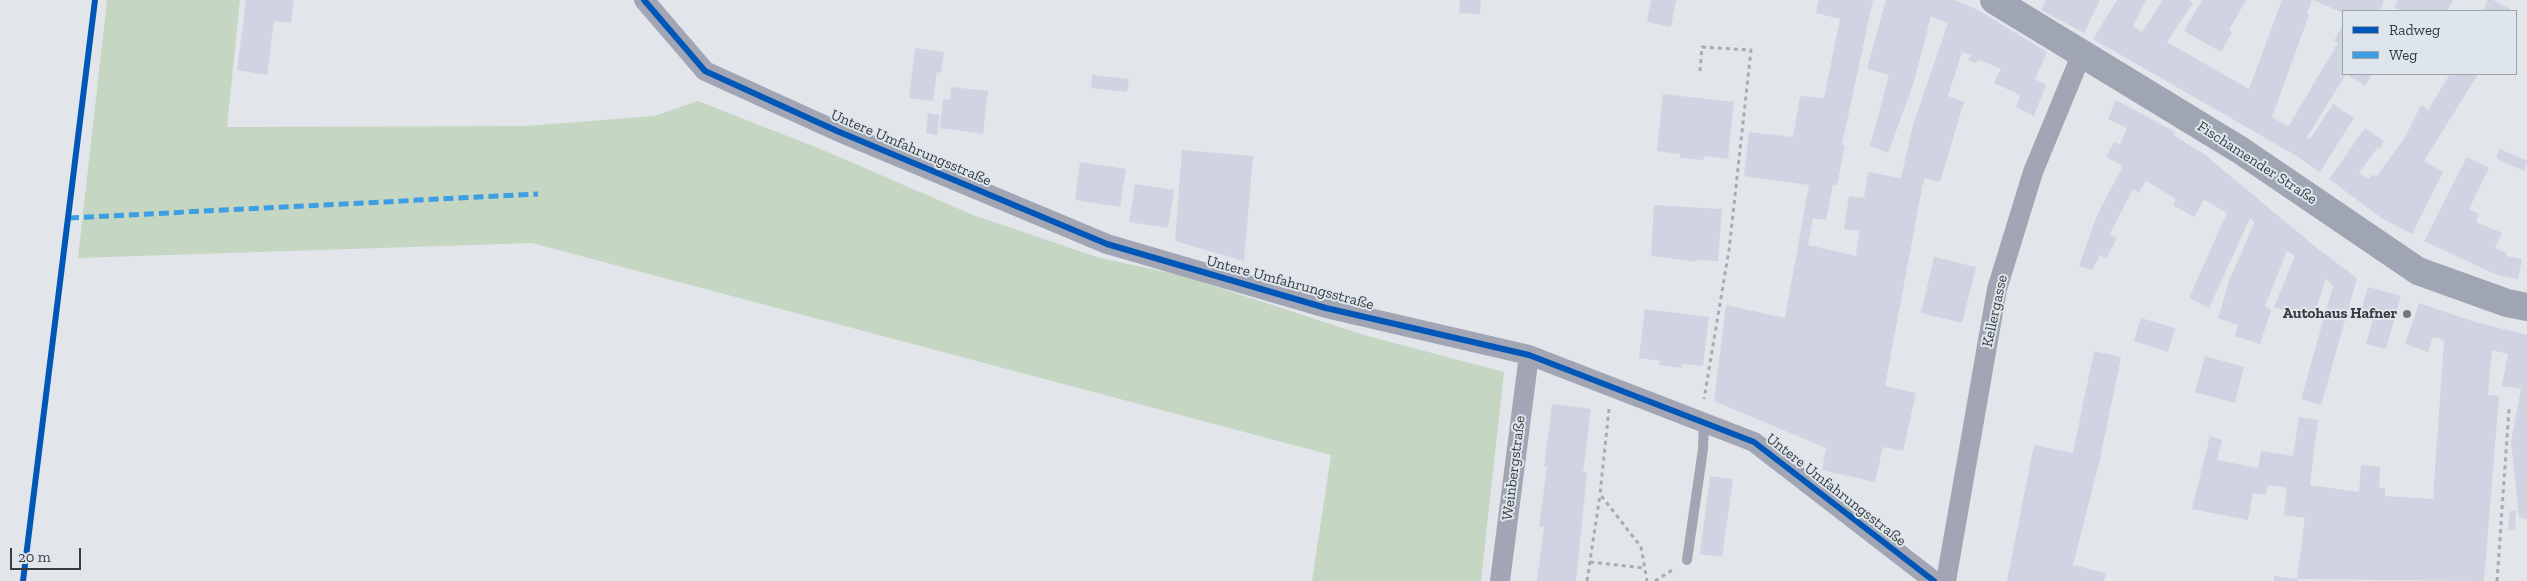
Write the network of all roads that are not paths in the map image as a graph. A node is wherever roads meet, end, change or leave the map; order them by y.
1 (644, 0) edge
2 (1994, 0) edge
3 (2082, 53) junction
4 (2527, 307) edge
5 (1529, 355) junction
6 (1704, 422) junction
7 (1687, 560) road end
8 (1500, 581) edge
9 (1934, 581) edge
10 (1946, 581) edge

1 - 5 street, Untere Umfahrungsstraße
2 - 3 main road, Fischamender Straße
3 - 4 main road, Fischamender Straße
3 - 10 street, Kellergasse
5 - 6 street, Untere Umfahrungsstraße
5 - 8 street, Weinbergstraße
6 - 7 lane
6 - 9 street, Untere Umfahrungsstraße

